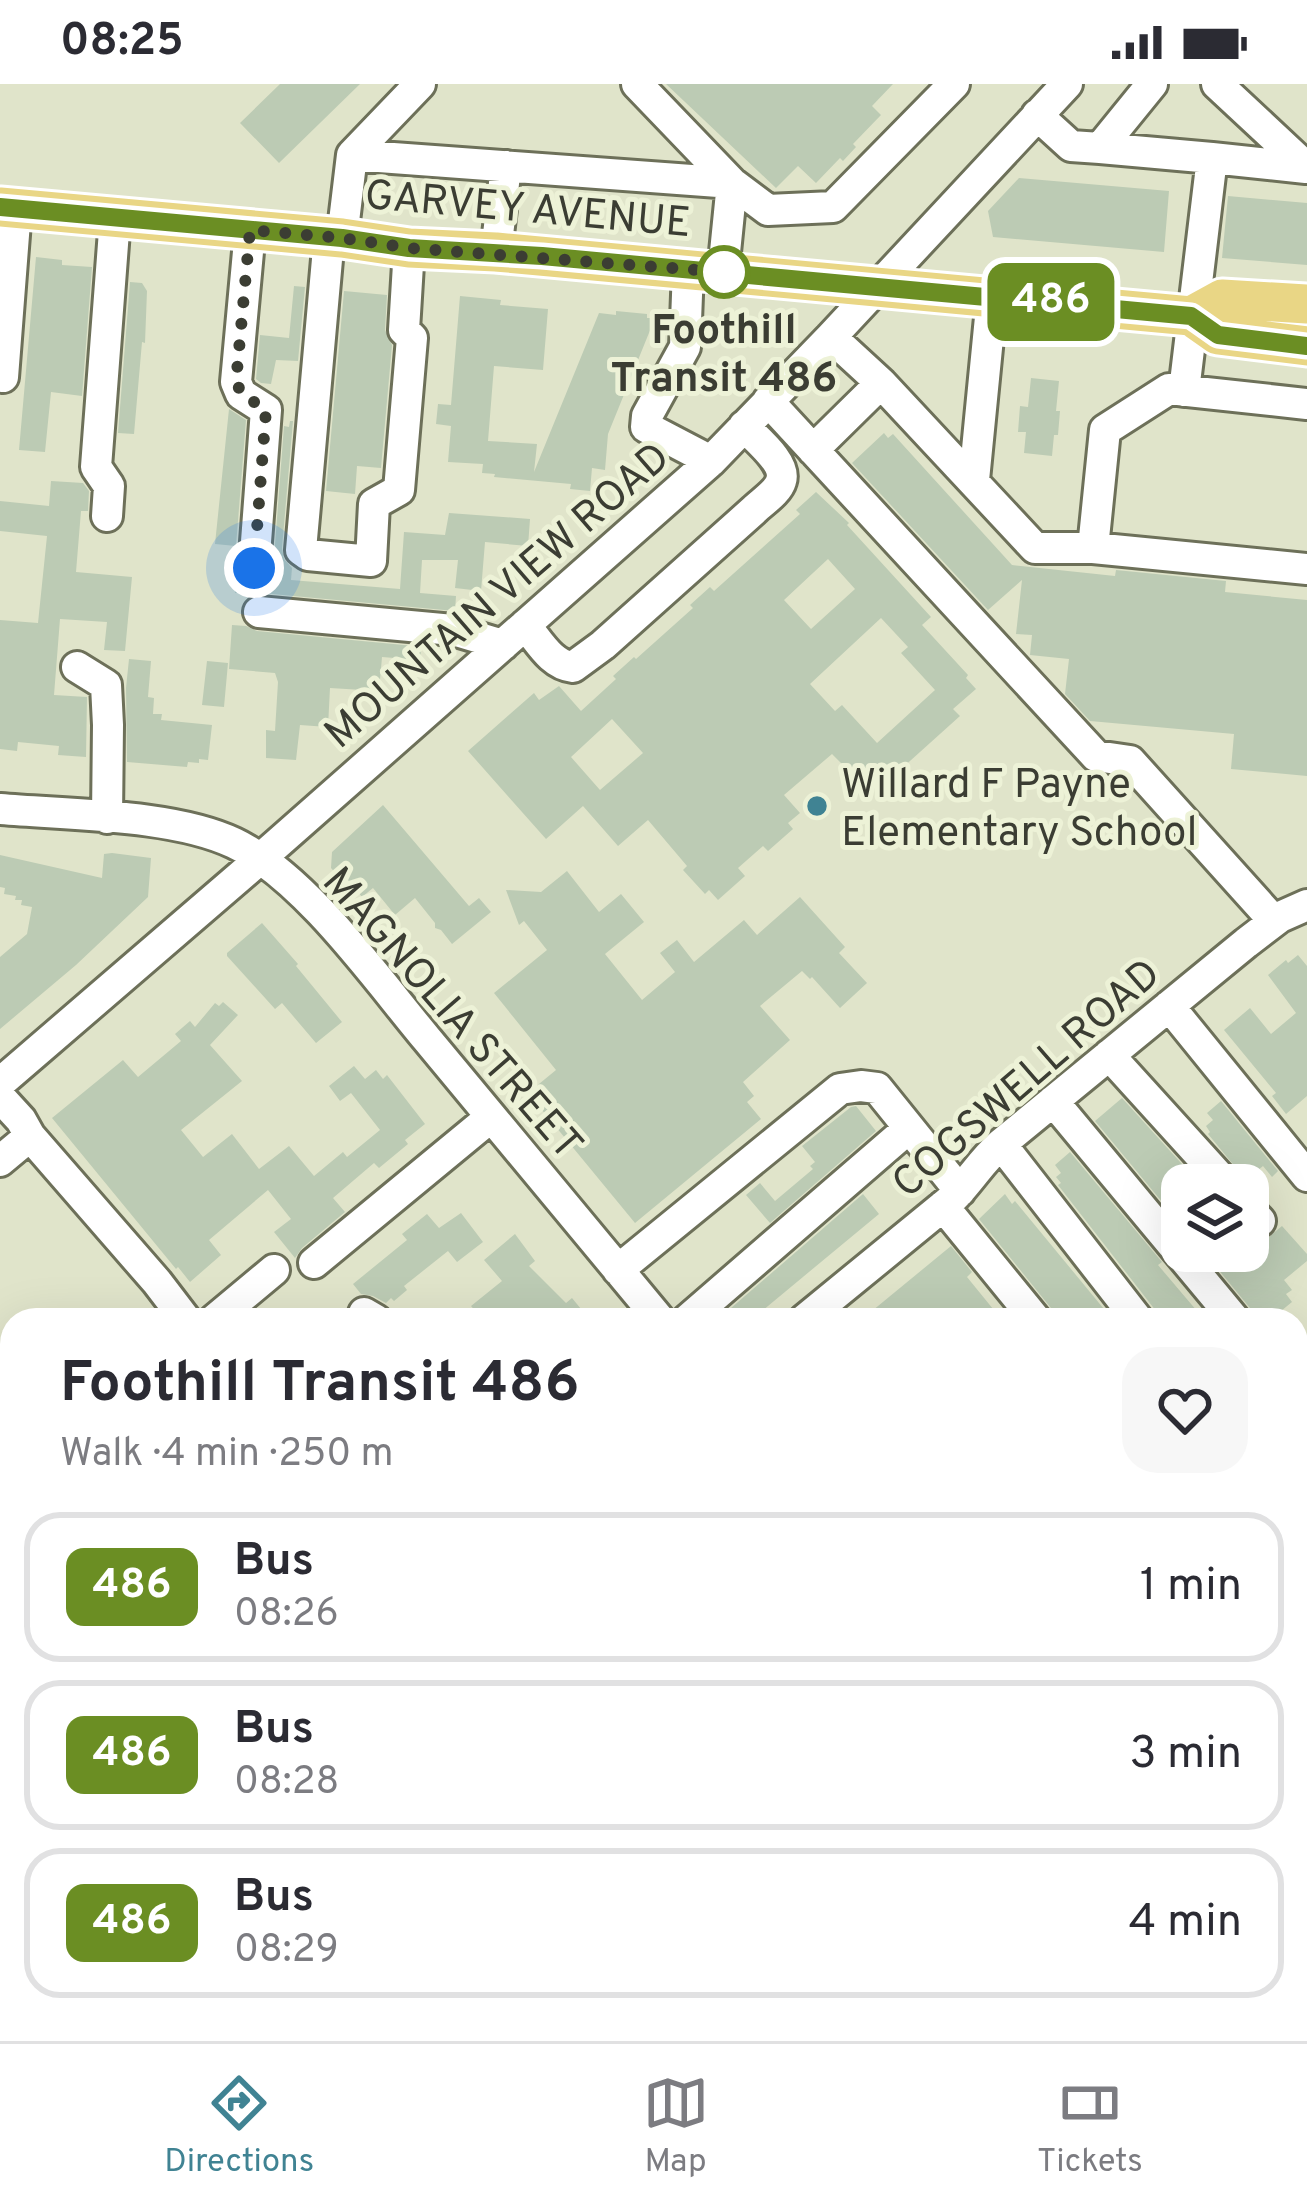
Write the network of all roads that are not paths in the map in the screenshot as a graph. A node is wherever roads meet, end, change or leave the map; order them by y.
1 (420, 84) edge
2 (637, 84) edge
3 (954, 84) edge
4 (1152, 84) edge
5 (1217, 84) edge
6 (1063, 85) edge
7 (1037, 116) junction
8 (1100, 148) junction
9 (352, 155) junction
10 (1212, 158) junction
11 (506, 166) junction
12 (1306, 168) edge
13 (732, 183) junction
14 (8, 208) edge
15 (115, 218) junction
16 (250, 230) junction
17 (336, 238) junction
18 (409, 248) junction
19 (496, 252) junction
20 (706, 271) junction
21 (877, 286) junction
22 (992, 297) junction
23 (1307, 304) edge
24 (1191, 316) junction
25 (831, 337) junction
26 (1307, 346) edge
27 (3, 377) dead end
28 (881, 383) junction
29 (1184, 391) junction
30 (768, 401) junction
31 (1307, 404) edge
32 (744, 426) junction
33 (814, 450) junction
34 (712, 460) junction
35 (974, 480) junction
36 (107, 516) dead end
37 (1093, 548) junction
38 (254, 568) dead end
39 (1307, 569) edge
40 (259, 611) dead end
41 (514, 635) junction
42 (77, 667) dead end
43 (0, 809) edge
44 (106, 818) junction
45 (260, 859) junction
46 (1307, 905) edge
47 (1274, 921) junction
48 (1169, 1006) junction
49 (1108, 1055) junction
50 (837, 1075) dead end
51 (0, 1083) edge
52 (0, 1097) edge
53 (1053, 1101) junction
54 (491, 1117) junction
55 (909, 1128) junction
56 (30, 1136) junction
57 (1000, 1144) junction
58 (0, 1161) edge
59 (1208, 1164) edge
60 (1307, 1176) edge
61 (951, 1198) junction
62 (314, 1264) dead end
63 (615, 1267) junction
64 (274, 1270) dead end
65 (176, 1308) edge
66 (228, 1308) edge
67 (650, 1308) edge
68 (701, 1308) edge
69 (818, 1308) edge
70 (1028, 1308) edge
71 (1129, 1308) edge
72 (1225, 1308) edge

1 - 9 street
2 - 13 street
3 - 13 street
4 - 8 street
5 - 12 street
6 - 7 street, MOUNTAIN VIEW ROAD
7 - 8 street
7 - 21 street, MOUNTAIN VIEW ROAD
8 - 10 street
9 - 11 street
9 - 17 street
10 - 12 street
10 - 24 street
11 - 13 street
11 - 19 street
13 - 20 street
14 - 15 main road, GARVEY AVENUE
14 - 27 street
15 - 16 main road, GARVEY AVENUE
15 - 36 street
16 - 17 main road, GARVEY AVENUE
16 - 38 street
17 - 18 main road, GARVEY AVENUE
17 - 18 street
18 - 19 main road, GARVEY AVENUE
19 - 20 main road, GARVEY AVENUE
20 - 21 main road, GARVEY AVENUE
20 - 34 street
21 - 22 main road, GARVEY AVENUE
21 - 25 street, MOUNTAIN VIEW ROAD
22 - 24 main road, GARVEY AVENUE
22 - 35 street
23 - 24 main road, GARVEY AVENUE
24 - 26 main road, GARVEY AVENUE
24 - 29 street
25 - 28 street
25 - 30 street, MOUNTAIN VIEW ROAD
28 - 33 street
28 - 35 street
29 - 31 street
29 - 37 street
30 - 32 street, MOUNTAIN VIEW ROAD
30 - 33 street
32 - 34 street, MOUNTAIN VIEW ROAD
32 - 41 street
33 - 47 street
34 - 41 street, MOUNTAIN VIEW ROAD
35 - 37 street
37 - 39 street
40 - 41 street
41 - 45 street, MOUNTAIN VIEW ROAD
42 - 44 street
43 - 44 street, MAGNOLIA STREET
44 - 45 street, MAGNOLIA STREET
45 - 51 street, MOUNTAIN VIEW ROAD
45 - 54 street, MAGNOLIA STREET
46 - 47 street, COGSWELL ROAD
47 - 48 street, COGSWELL ROAD
48 - 49 street, COGSWELL ROAD
48 - 60 street
49 - 53 street, COGSWELL ROAD
49 - 59 street
50 - 63 street
52 - 56 street
53 - 57 street, COGSWELL ROAD
53 - 72 street
54 - 62 street
54 - 63 street, MAGNOLIA STREET
55 - 61 street
55 - 63 street
55 - 68 street
56 - 58 street
56 - 65 street
57 - 61 street, COGSWELL ROAD
57 - 71 street
61 - 69 street, COGSWELL ROAD
61 - 70 street
63 - 67 street, MAGNOLIA STREET
64 - 66 street

